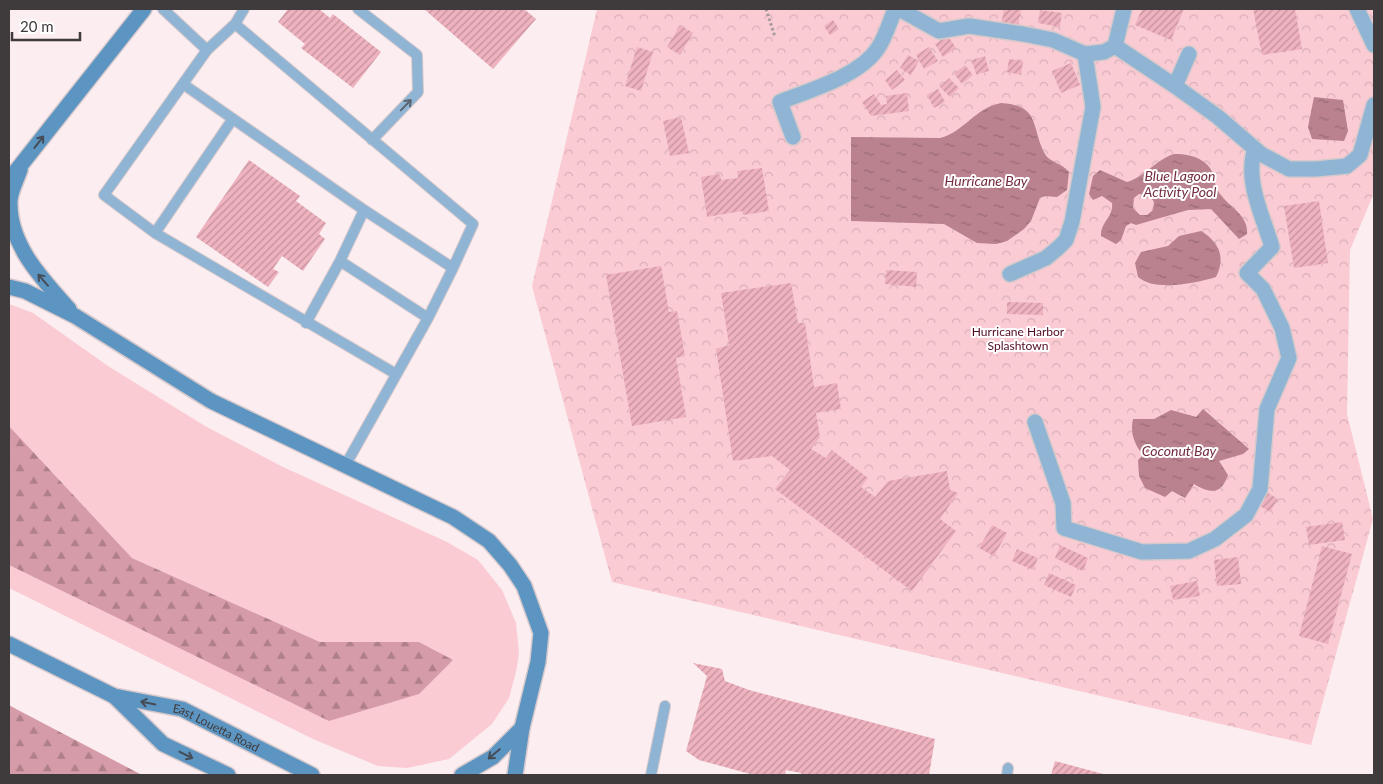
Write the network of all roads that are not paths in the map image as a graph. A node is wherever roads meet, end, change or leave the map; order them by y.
1 (144, 9) edge
2 (163, 9) edge
3 (244, 9) edge
4 (358, 9) edge
5 (1124, 9) edge
6 (1357, 9) edge
7 (235, 24) junction
8 (1374, 45) edge
9 (1115, 46) junction
10 (206, 50) junction
11 (1085, 54) junction
12 (1189, 54) dead end
13 (183, 84) junction
14 (1175, 86) junction
15 (1374, 106) edge
16 (232, 120) junction
17 (793, 137) dead end
18 (372, 140) junction
19 (1255, 149) junction
20 (24, 161) junction
21 (9, 180) edge
22 (364, 210) junction
23 (155, 234) junction
24 (340, 261) junction
25 (453, 268) junction
26 (1010, 274) dead end
27 (9, 287) edge
28 (75, 316) junction
29 (428, 318) junction
30 (306, 323) junction
31 (396, 374) junction
32 (1035, 422) dead end
33 (345, 466) junction
34 (9, 644) edge
35 (114, 696) junction
36 (665, 706) dead end
37 (522, 728) junction
38 (228, 775) edge
39 (312, 775) edge
40 (462, 775) edge
41 (515, 775) edge
42 (651, 775) edge

20 -> 1 main road
2 - 10 lane
3 - 7 lane
18 -> 4 lane
5 - 9 street
6 - 8 street
7 - 10 lane
7 - 18 lane
9 - 11 street
9 - 14 street
10 - 13 lane
11 - 17 street
11 - 26 street
12 - 14 street
13 - 16 lane
13 - 23 lane
14 - 19 street
15 - 19 street
16 - 22 lane
16 - 23 lane
18 - 25 lane
19 - 32 street
20 - 21 main road
28 -> 20 main road
22 - 24 lane
22 - 25 lane
23 - 30 lane
24 - 29 lane
24 - 30 lane
25 - 29 lane
27 - 28 main road
28 - 33 main road
29 - 31 lane
30 - 31 lane
31 - 33 lane
33 - 37 main road
34 - 35 main road, East Louetta Road
35 -> 38 main road, East Louetta Road
39 -> 35 main road, East Louetta Road
36 - 42 lane
37 -> 40 main road
37 - 41 main road

